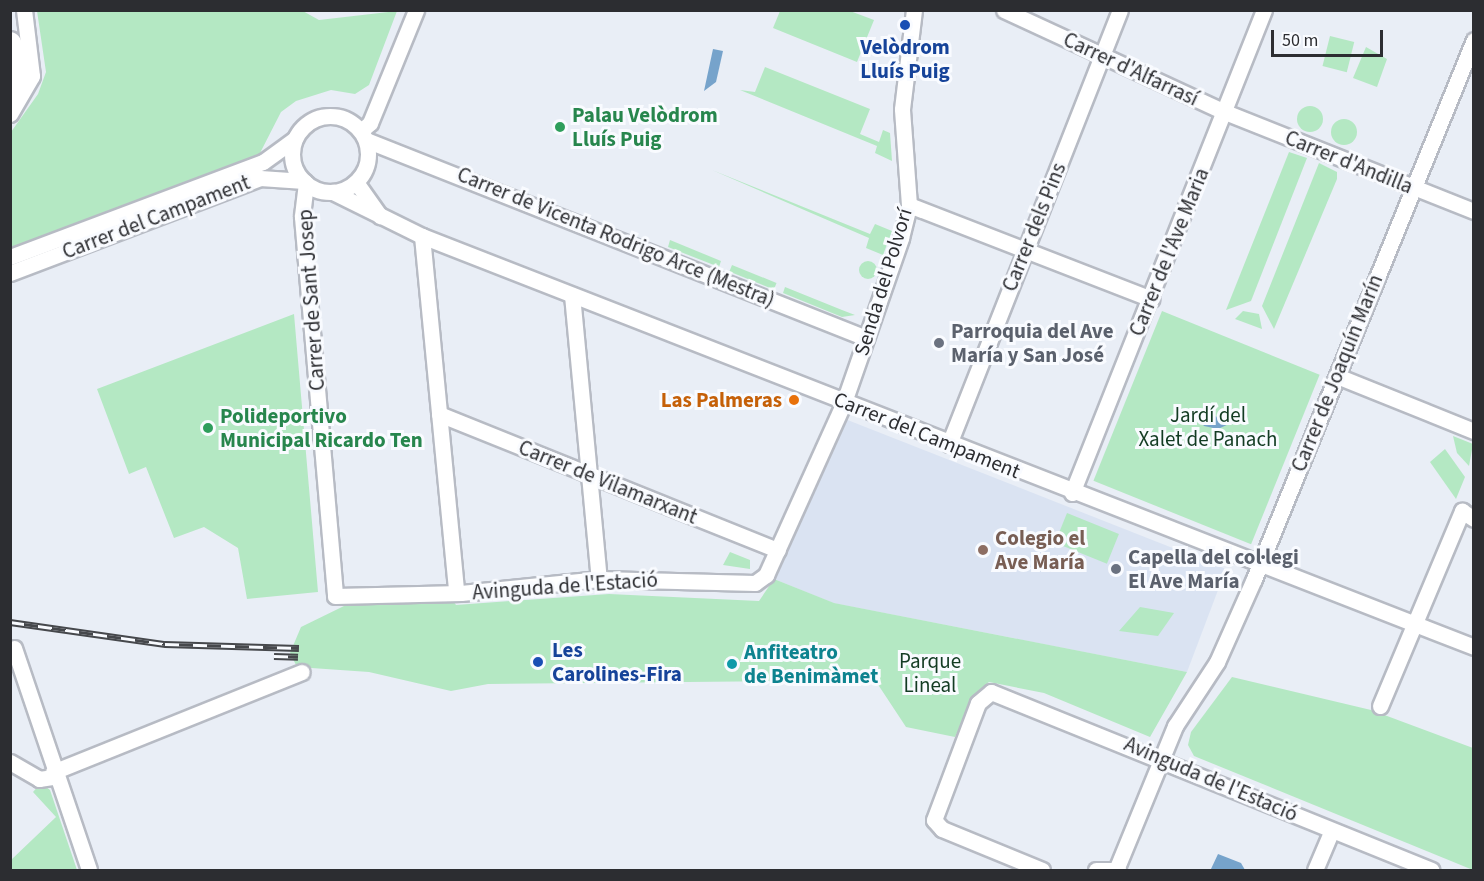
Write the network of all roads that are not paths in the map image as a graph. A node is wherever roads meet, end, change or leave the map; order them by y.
1 (24, 10) edge
2 (416, 10) edge
3 (1004, 10) edge
4 (1120, 10) edge
5 (1264, 10) edge
6 (914, 13) edge
7 (1473, 39) edge
8 (10, 44) edge
9 (1103, 56) junction
10 (11, 102) edge
11 (1225, 112) junction
12 (10, 114) edge
13 (363, 136) junction
14 (295, 139) junction
15 (305, 182) junction
16 (356, 182) junction
17 (1412, 187) junction
18 (333, 192) junction
19 (909, 206) junction
20 (1473, 211) edge
21 (382, 219) junction
22 (422, 236) junction
23 (1024, 252) junction
24 (10, 257) edge
25 (10, 273) edge
26 (572, 295) junction
27 (1151, 299) junction
28 (866, 338) junction
29 (1337, 376) junction
30 (844, 402) junction
31 (439, 414) junction
32 (1473, 431) edge
33 (950, 444) junction
34 (589, 474) junction
35 (1072, 493) junction
36 (1468, 515) edge
37 (777, 549) junction
38 (1260, 565) junction
39 (598, 579) junction
40 (456, 589) junction
41 (334, 596) joint
42 (1415, 624) junction
43 (1473, 647) edge
44 (14, 648) dead end
45 (302, 672) dead end
46 (1380, 706) dead end
47 (1162, 759) junction
48 (10, 762) edge
49 (53, 775) junction
50 (1332, 830) junction
51 (89, 870) edge
52 (1042, 870) edge
53 (1096, 870) edge
54 (1117, 870) edge
55 (1315, 870) edge
56 (1431, 870) edge

1 - 12 street
2 - 13 street
3 - 9 street, Carrer d'Alfarrasí
4 - 9 street, Carrer dels Pins
5 - 11 street, Carrer de l'Ave Maria
6 - 19 street, Senda del Polvorí
7 - 17 street, Carrer de Joaquín Marín
8 - 10 highway
9 - 11 street, Carrer d'Alfarrasí
9 - 23 street, Carrer dels Pins
11 - 17 street, Carrer d'Andilla
11 - 27 street, Carrer de l'Ave Maria
13 - 14 street
13 - 16 street
13 - 28 street, Carrer de Vicenta Rodrigo Arce (Mestra)
14 - 15 street
14 - 24 street, Carrer del Campament
15 - 18 street
15 - 25 street, Carrer del Campament
15 - 41 street, Carrer de Sant Josep
16 - 18 street
16 - 21 street
17 - 20 street, Carrer d'Andilla
17 - 29 street, Carrer de Joaquín Marín
18 - 21 street, Carrer del Campament
19 - 23 street
19 - 28 street, Senda del Polvorí
21 - 22 street, Carrer del Campament
22 - 26 street, Carrer del Campament
22 - 31 street
23 - 27 street
23 - 33 street, Carrer dels Pins
26 - 30 street, Carrer del Campament
26 - 34 street
27 - 35 street, Carrer de l'Ave Maria
28 - 30 street, Senda del Polvorí
29 - 32 street
29 - 38 street, Carrer de Joaquín Marín
30 - 33 street, Carrer del Campament
30 - 37 street, Senda del Polvorí
31 - 34 street, Carrer de Vilamarxant
31 - 40 street
33 - 35 street, Carrer del Campament
34 - 37 street, Carrer de Vilamarxant
34 - 39 street
35 - 38 street, Carrer del Campament
36 - 42 street
37 - 39 street, Avinguda de l'Estació
38 - 42 street, Carrer del Campament
38 - 47 street, Carrer de Joaquín Marín
39 - 40 street, Avinguda de l'Estació
40 - 41 street, Avinguda de l'Estació
42 - 43 street, Carrer del Campament
42 - 46 street
44 - 49 street
45 - 49 street
47 - 50 street, Avinguda de l'Estació
47 - 52 street, Avinguda de l'Estació
47 - 54 street, Carrer de Joaquín Marín
48 - 49 street
49 - 51 street
50 - 55 street
50 - 56 street, Avinguda de l'Estació
53 - 54 street

